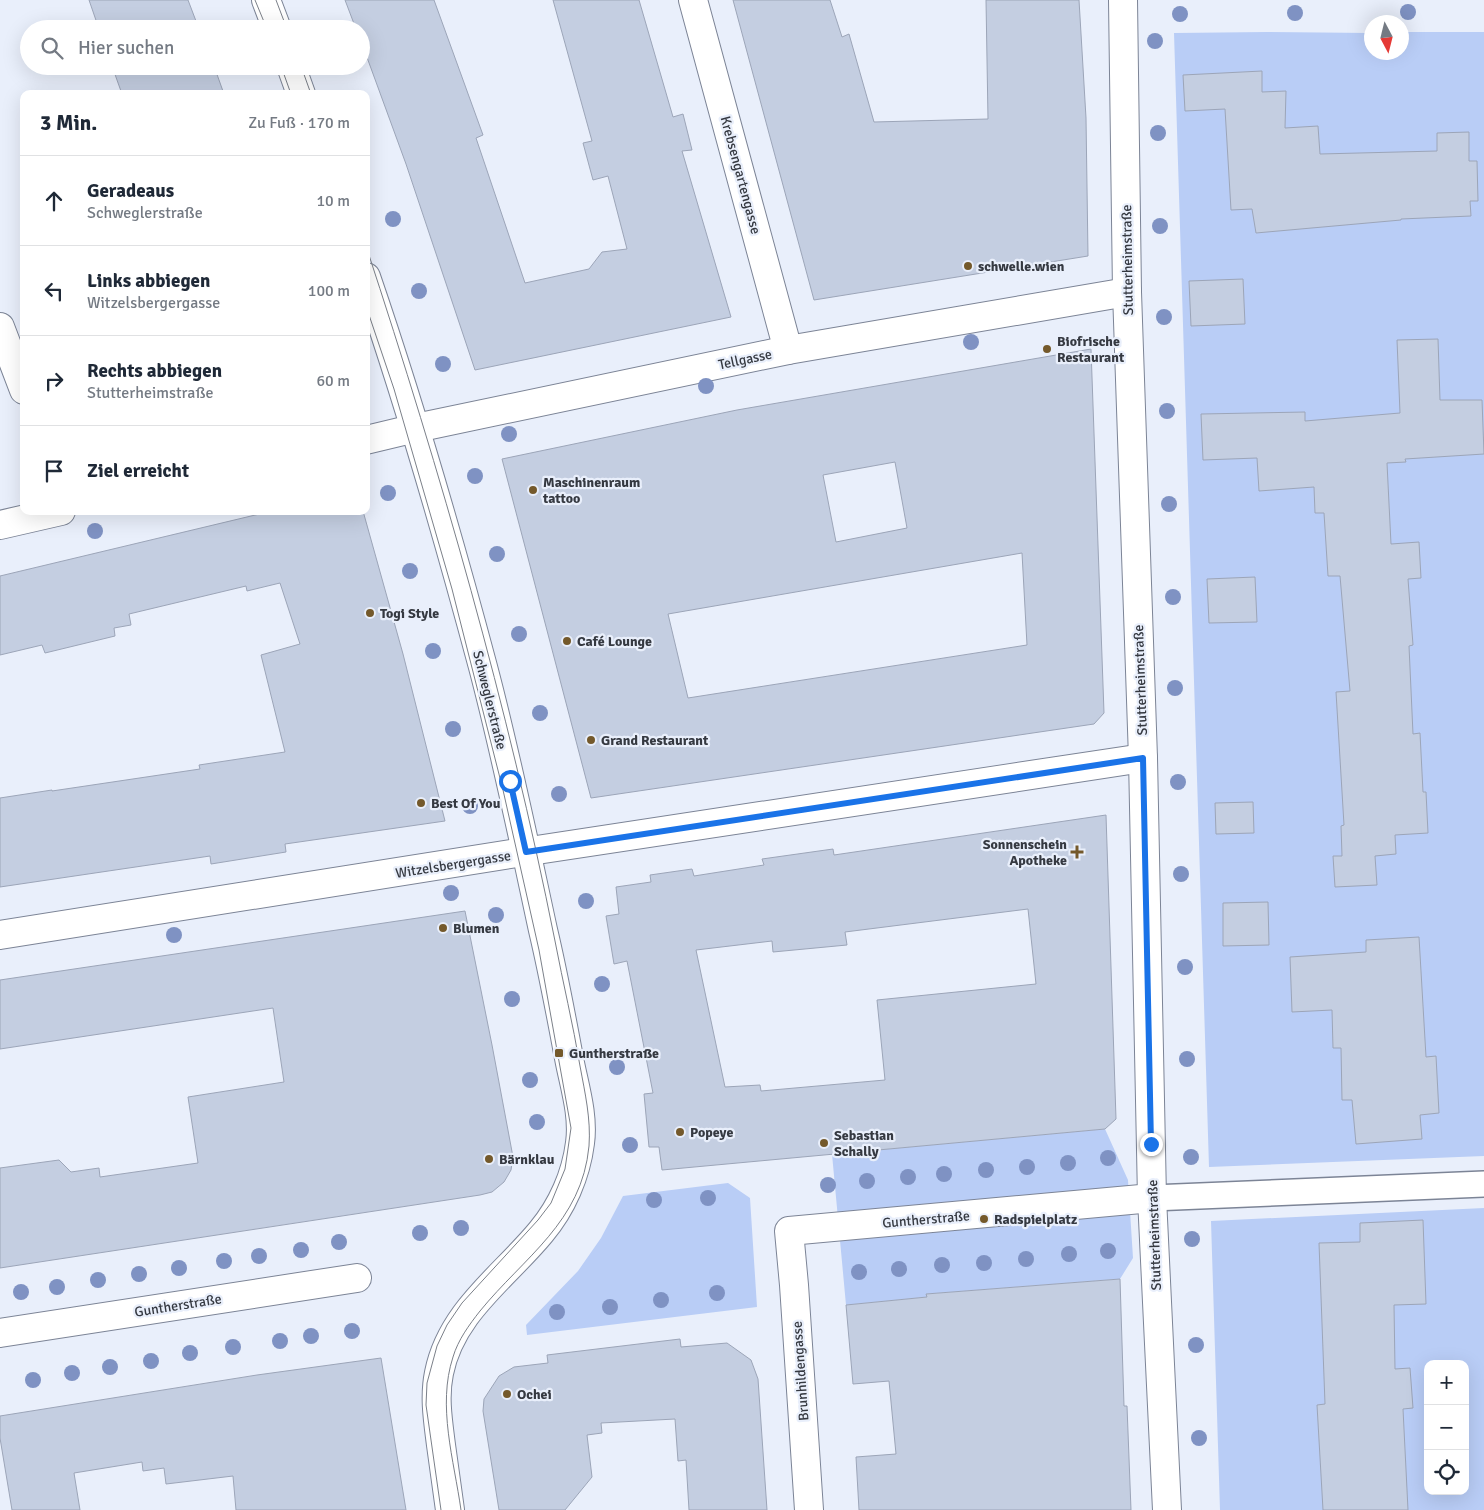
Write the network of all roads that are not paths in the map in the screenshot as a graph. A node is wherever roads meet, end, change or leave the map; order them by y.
1 (266, 0) edge
2 (693, 0) edge
3 (1123, 0) edge
4 (274, 20) edge
5 (294, 75) edge
6 (300, 90) edge
7 (370, 289) edge
8 (1127, 292) junction
9 (0, 327) edge
10 (788, 350) junction
11 (20, 380) edge
12 (416, 428) junction
13 (370, 439) edge
14 (44, 515) edge
15 (0, 525) edge
16 (1143, 758) junction
17 (526, 852) junction
18 (0, 935) edge
19 (1484, 1184) edge
20 (1152, 1198) junction
21 (789, 1232) joint
22 (356, 1278) dead end
23 (0, 1333) edge
24 (450, 1510) edge
25 (809, 1510) edge
26 (1167, 1510) edge

1 - 4 street
2 - 10 street, Krebsengartengasse
3 - 8 street, Stutterheimstraße
5 - 6 street
7 - 12 street, Schweglerstraße
8 - 10 street, Tellgasse
8 - 16 street, Stutterheimstraße
9 - 11 street
10 - 12 street, Tellgasse
12 - 13 street, Tellgasse
12 - 17 street, Schweglerstraße
14 - 15 street
16 - 17 street, Witzelsbergergasse
16 - 20 street, Stutterheimstraße
17 - 18 street, Witzelsbergergasse
17 - 24 street, Schweglerstraße
19 - 20 lane
20 - 21 street, Guntherstraße
20 - 26 street, Stutterheimstraße
21 - 25 street, Brunhildengasse
22 - 23 street, Guntherstraße

